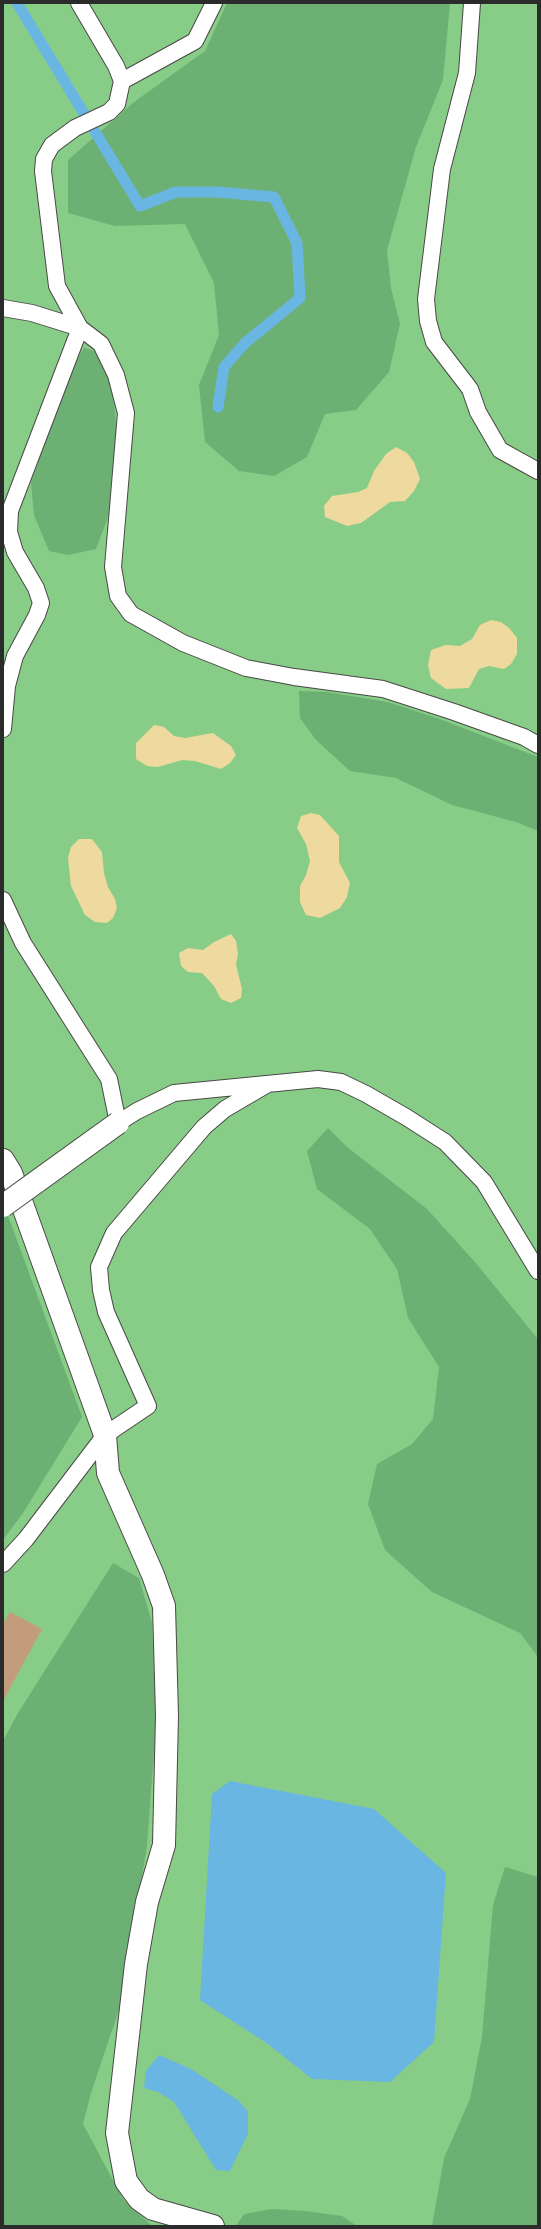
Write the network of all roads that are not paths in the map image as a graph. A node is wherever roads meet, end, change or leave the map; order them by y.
1 (79, 3) edge
2 (214, 3) edge
3 (472, 3) edge
4 (122, 81) junction
5 (3, 308) edge
6 (80, 328) junction
7 (538, 471) edge
8 (3, 729) edge
9 (538, 745) edge
10 (3, 900) edge
11 (272, 1082) junction
12 (118, 1123) junction
13 (3, 1160) edge
14 (3, 1206) edge
15 (538, 1271) edge
16 (105, 1435) junction
17 (3, 1564) edge
18 (213, 2226) edge

1 - 4 lane
2 - 4 lane
3 - 7 lane
4 - 6 lane
5 - 6 lane
6 - 8 lane
6 - 9 lane
10 - 12 lane
11 - 12 lane
11 - 15 lane
11 - 16 lane
12 - 14 street, bridge
13 - 16 street
16 - 17 lane
16 - 18 street

